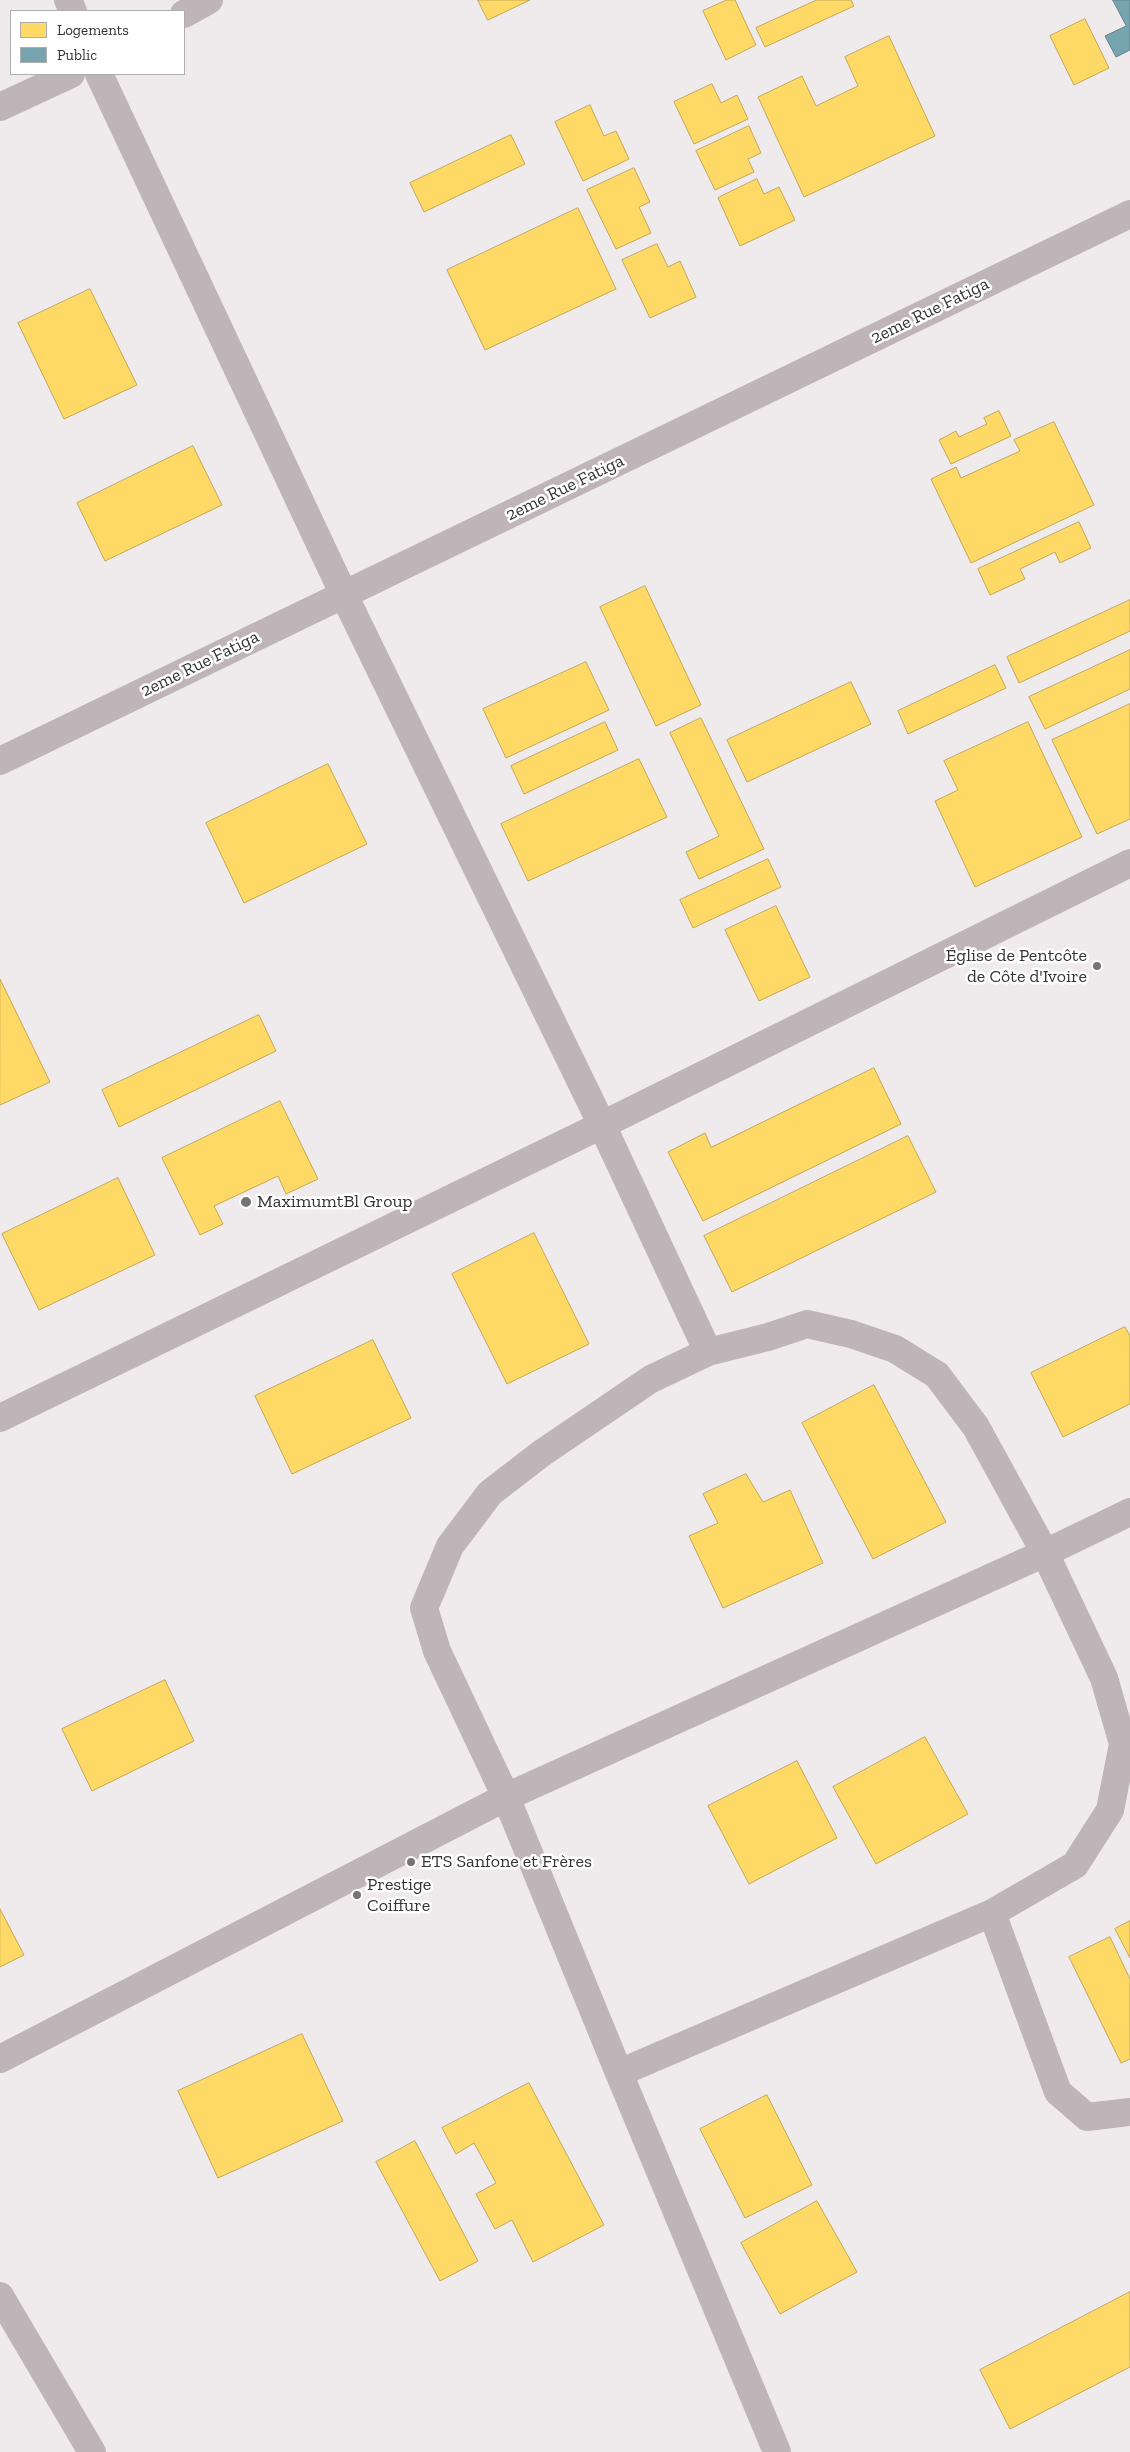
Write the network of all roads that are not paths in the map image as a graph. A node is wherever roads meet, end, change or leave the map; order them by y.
1 (209, 0) edge
2 (185, 13) edge
3 (69, 75) edge
4 (99, 75) edge
5 (0, 108) edge
6 (1130, 214) edge
7 (344, 595) junction
8 (0, 761) edge
9 (1130, 863) edge
10 (602, 1124) junction
11 (708, 1352) junction
12 (0, 1418) edge
13 (1130, 1512) edge
14 (1045, 1553) junction
15 (506, 1797) junction
16 (992, 1913) junction
17 (0, 2059) edge
18 (618, 2073) junction
19 (1130, 2112) edge
20 (0, 2296) edge
21 (92, 2452) edge
22 (777, 2452) edge

1 - 2 street
3 - 5 street
4 - 7 street
6 - 7 street, 2eme Rue Fatiga
7 - 8 street, 2eme Rue Fatiga
7 - 10 street
9 - 10 street
10 - 11 street
10 - 12 street
11 - 14 street
11 - 15 street
13 - 14 street
14 - 15 street
14 - 16 street
15 - 17 street
15 - 18 street
16 - 18 street
16 - 19 street
18 - 22 street
20 - 21 street

